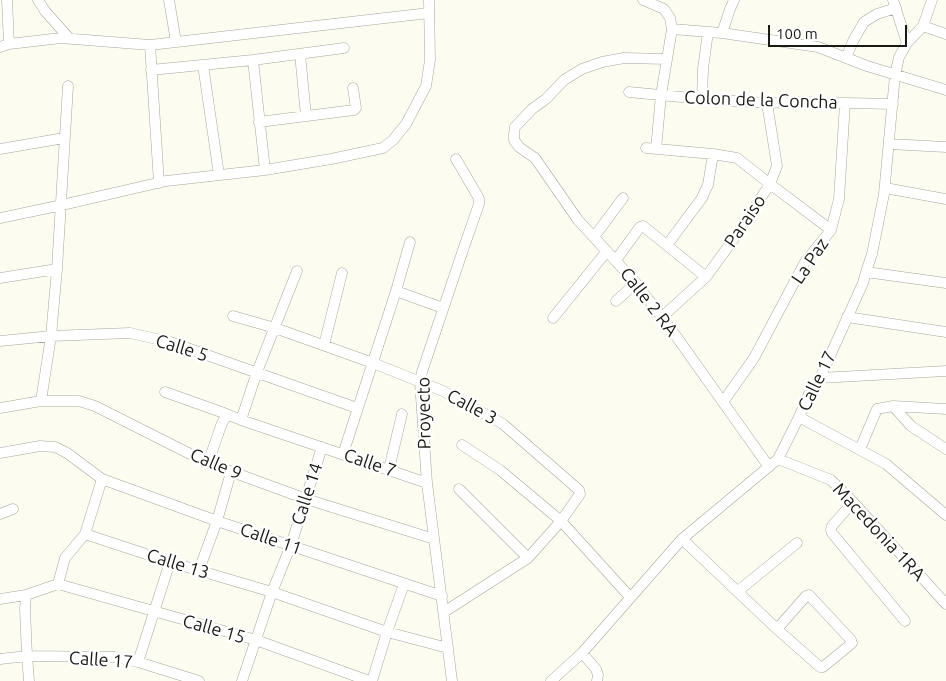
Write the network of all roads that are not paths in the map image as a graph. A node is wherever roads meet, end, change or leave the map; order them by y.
1 (7, 0) edge
2 (38, 0) edge
3 (169, 0) edge
4 (429, 0) edge
5 (643, 0) edge
6 (734, 0) edge
7 (932, 0) edge
8 (895, 4) edge
9 (429, 13) junction
10 (923, 26) junction
11 (672, 29) junction
12 (708, 32) junction
13 (722, 34) junction
14 (946, 34) edge
15 (69, 38) junction
16 (176, 42) junction
17 (907, 43) junction
18 (5, 45) edge
19 (150, 45) junction
20 (344, 48) dead end
21 (300, 54) junction
22 (846, 58) junction
23 (666, 59) junction
24 (253, 60) junction
25 (203, 65) junction
26 (151, 70) junction
27 (895, 75) junction
28 (68, 86) dead end
29 (354, 88) dead end
30 (946, 90) edge
31 (629, 92) dead end
32 (661, 95) junction
33 (702, 99) junction
34 (766, 103) junction
35 (845, 103) junction
36 (892, 104) junction
37 (306, 116) junction
38 (259, 122) junction
39 (64, 138) junction
40 (889, 144) junction
41 (946, 147) edge
42 (0, 149) edge
43 (713, 154) junction
44 (456, 159) dead end
45 (265, 170) junction
46 (219, 175) junction
47 (159, 182) junction
48 (770, 184) junction
49 (885, 188) junction
50 (624, 198) dead end
51 (946, 199) edge
52 (62, 206) junction
53 (0, 218) edge
54 (831, 230) junction
55 (594, 238) junction
56 (410, 242) dead end
57 (667, 245) junction
58 (607, 251) junction
59 (616, 260) junction
60 (57, 269) junction
61 (297, 271) dead end
62 (866, 272) junction
63 (342, 273) dead end
64 (706, 277) junction
65 (0, 278) edge
66 (636, 282) junction
67 (946, 283) edge
68 (396, 291) junction
69 (616, 300) dead end
70 (443, 308) junction
71 (233, 316) dead end
72 (662, 317) junction
73 (847, 317) junction
74 (553, 318) dead end
75 (275, 328) junction
76 (946, 332) edge
77 (51, 336) junction
78 (0, 341) edge
79 (324, 346) junction
80 (372, 363) junction
81 (946, 371) edge
82 (257, 372) junction
83 (820, 378) junction
84 (420, 382) junction
85 (165, 392) dead end
86 (41, 401) junction
87 (723, 402) junction
88 (893, 406) junction
89 (0, 408) edge
90 (357, 408) junction
91 (946, 410) edge
92 (402, 414) dead end
93 (227, 415) junction
94 (799, 417) junction
95 (241, 420) junction
96 (462, 445) dead end
97 (322, 447) junction
98 (860, 449) junction
99 (946, 449) edge
100 (0, 452) edge
101 (343, 454) junction
102 (778, 459) junction
103 (208, 463) junction
104 (769, 467) junction
105 (389, 469) junction
106 (231, 472) junction
107 (102, 479) junction
108 (427, 482) junction
109 (459, 489) dead end
110 (306, 499) junction
111 (853, 502) junction
112 (13, 509) dead end
113 (0, 514) edge
114 (946, 514) edge
115 (217, 520) junction
116 (561, 521) junction
117 (85, 534) junction
118 (434, 539) junction
119 (682, 539) junction
120 (797, 543) dead end
121 (291, 546) junction
122 (528, 558) junction
123 (170, 562) junction
124 (199, 570) junction
125 (58, 584) junction
126 (404, 584) junction
127 (738, 591) junction
128 (272, 592) junction
129 (26, 595) junction
130 (442, 596) junction
131 (630, 597) junction
132 (0, 599) edge
133 (946, 604) edge
134 (154, 611) junction
135 (444, 612) junction
136 (905, 621) dead end
137 (777, 629) junction
138 (387, 632) junction
139 (256, 640) junction
140 (448, 648) junction
141 (582, 653) junction
142 (27, 656) junction
143 (0, 660) edge
144 (138, 662) junction
145 (185, 679) edge
146 (29, 681) edge
147 (199, 681) edge
148 (242, 681) edge
149 (370, 681) edge
150 (452, 681) edge
151 (551, 681) edge
152 (597, 681) edge

1 - 18 street
2 - 15 street
3 - 16 street
4 - 9 street
5 - 11 street
6 - 13 street
7 - 10 street, Calle 17
8 - 17 street
8 - 22 street
9 - 16 street
9 - 45 street
10 - 14 street
10 - 17 street, Calle 17
11 - 12 street
11 - 23 street
12 - 13 street
12 - 33 street
13 - 22 street
15 - 18 street
15 - 19 street
16 - 19 street
17 - 27 street, Calle 17
19 - 26 street
20 - 21 street
21 - 24 street
21 - 37 street
22 - 27 street
23 - 32 street
23 - 55 street, Calle 2 RA
24 - 25 street
24 - 38 street
25 - 26 street
25 - 46 street
26 - 47 street
27 - 30 street
27 - 36 street, Calle 17
28 - 39 street
29 - 37 street
31 - 32 street, Colon de la Concha
32 - 33 street, Colon de la Concha
32 - 43 street
33 - 34 street, Colon de la Concha
34 - 35 street, Colon de la Concha
34 - 48 street, Paraiso
35 - 36 street, Colon de la Concha
35 - 54 street, La Paz
36 - 40 street, Calle 17
37 - 38 street
38 - 45 street
39 - 42 street
39 - 52 street
40 - 41 street
40 - 49 street, Calle 17
43 - 48 street
43 - 57 street
44 - 70 street, Proyecto
45 - 46 street
46 - 47 street
47 - 52 street
48 - 54 street
48 - 64 street, Paraiso
49 - 51 street
49 - 62 street, Calle 17
50 - 55 street
52 - 53 street
52 - 60 street
54 - 87 street, La Paz
55 - 58 street, Calle 2 RA
56 - 68 street, Calle 14
57 - 59 street
57 - 64 street
58 - 59 street, Calle 2 RA
58 - 74 street
59 - 66 street, Calle 2 RA
60 - 65 street
60 - 77 street
61 - 75 street
62 - 67 street
62 - 73 street, Calle 17
63 - 79 street
64 - 72 street, Paraiso
66 - 69 street
66 - 72 street, Calle 2 RA
68 - 70 street
68 - 80 street, Calle 14
70 - 84 street, Proyecto
71 - 75 street, Calle 3
72 - 87 street, Calle 2 RA
73 - 76 street
73 - 83 street, Calle 17
75 - 79 street, Calle 3
75 - 82 street
77 - 78 street, Calle 5
77 - 82 street, Calle 5
77 - 86 street
79 - 80 street, Calle 3
80 - 84 street, Calle 3
80 - 90 street, Calle 14
81 - 83 street
82 - 90 street, Calle 5
82 - 95 street
83 - 94 street, Calle 17
84 - 108 street, Proyecto
84 - 116 street, Calle 3
85 - 93 street, Calle 7
86 - 89 street, Calle 9
86 - 103 street, Calle 9
87 - 104 street, Calle 2 RA
88 - 91 street
88 - 98 street
88 - 99 street
90 - 101 street, Calle 14
92 - 105 street
93 - 95 street, Calle 7
93 - 103 street
94 - 98 street
94 - 102 street, Calle 17
95 - 97 street, Calle 7
96 - 116 street
97 - 101 street, Calle 7
97 - 110 street, Calle 14
98 - 114 street
100 - 107 street, Calle 11
101 - 105 street, Calle 7
102 - 104 street, Calle 17
102 - 111 street, Macedonia 1RA
103 - 106 street, Calle 9
104 - 119 street, Calle 17
105 - 108 street, Calle 7
106 - 110 street, Calle 9
106 - 115 street
107 - 115 street, Calle 11
107 - 117 street
108 - 118 street, Proyecto
109 - 122 street
110 - 118 street, Calle 9
110 - 121 street, Calle 14
111 - 133 street, Macedonia 1RA
111 - 136 street
112 - 113 street
115 - 121 street, Calle 11
115 - 124 street
116 - 122 street
116 - 131 street
117 - 123 street, Calle 13
117 - 125 street
118 - 130 street, Proyecto
119 - 127 street
119 - 131 street, Calle 17
120 - 127 street
121 - 126 street, Calle 11
121 - 128 street, Calle 14
122 - 135 street
123 - 124 street, Calle 13
123 - 134 street
124 - 128 street, Calle 13
125 - 129 street
125 - 134 street, Calle 15
126 - 130 street, Calle 11
126 - 138 street
127 - 137 street
128 - 138 street, Calle 13
128 - 139 street, Calle 14
129 - 132 street
129 - 142 street
130 - 135 street, Proyecto
131 - 141 street, Calle 17
134 - 139 street, Calle 15
134 - 144 street
135 - 140 street, Proyecto
137 - 137 street
138 - 140 street, Calle 13
138 - 149 street
139 - 148 street, Calle 14
139 - 149 street, Calle 15
140 - 150 street, Proyecto
141 - 151 street, Calle 17
141 - 152 street
142 - 143 street, Calle 17
142 - 144 street, Calle 17
142 - 146 street
144 - 145 street, Calle 17
145 - 147 street, Calle 17

